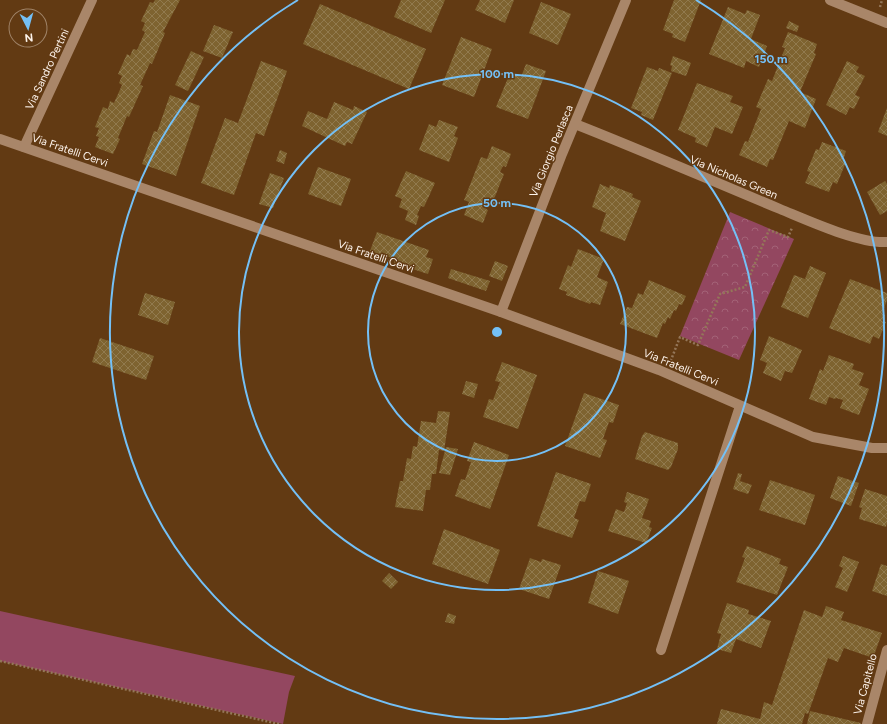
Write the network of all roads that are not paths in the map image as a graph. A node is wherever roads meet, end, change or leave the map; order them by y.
1 (92, 0) edge
2 (626, 0) edge
3 (830, 0) edge
4 (887, 23) edge
5 (575, 124) junction
6 (0, 139) edge
7 (24, 147) junction
8 (887, 242) edge
9 (501, 312) junction
10 (740, 406) junction
11 (887, 448) edge
12 (661, 650) dead end
13 (887, 650) edge
14 (867, 724) edge

1 - 7 street, Via Sandro Pertini
2 - 5 street, Via Giorgio Perlasca
3 - 4 street
5 - 8 street, Via Nicholas Green
5 - 9 street, Via Giorgio Perlasca
6 - 7 street, Via Fratelli Cervi
7 - 9 street, Via Fratelli Cervi
9 - 10 street, Via Fratelli Cervi
10 - 11 street, Via Fratelli Cervi
10 - 12 street
13 - 14 street, Via Capitello

